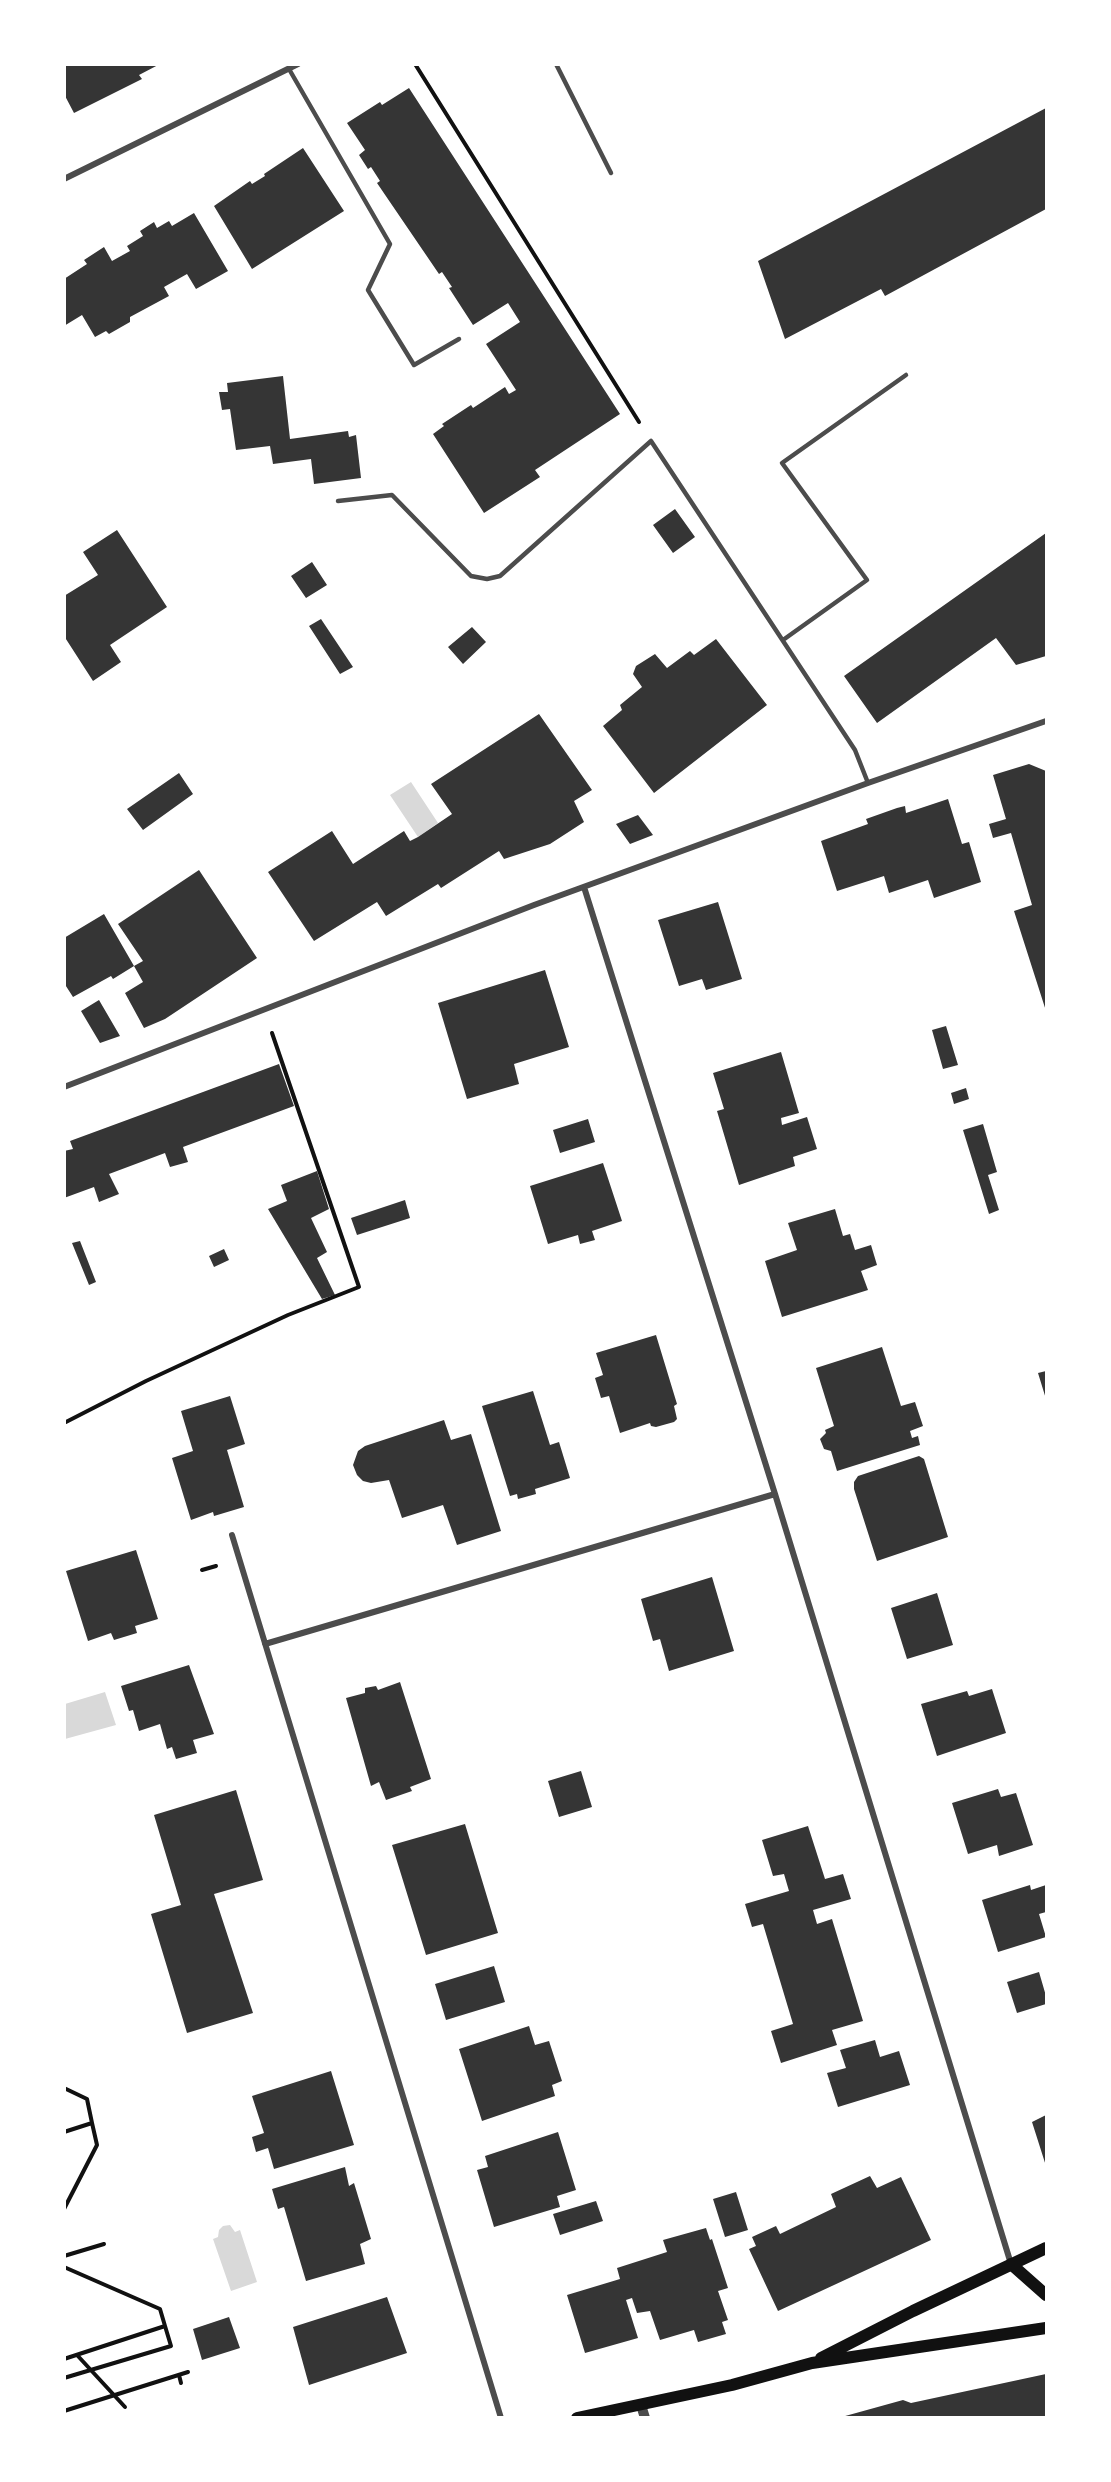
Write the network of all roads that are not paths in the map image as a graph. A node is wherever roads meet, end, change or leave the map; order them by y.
1 (298, 64) edge
2 (556, 64) edge
3 (289, 69) junction
4 (611, 173) dead end
5 (64, 179) edge
6 (459, 339) dead end
7 (906, 375) dead end
8 (338, 501) dead end
9 (783, 640) junction
10 (1047, 722) edge
11 (868, 783) junction
12 (584, 886) junction
13 (64, 1087) edge
14 (775, 1494) junction
15 (232, 1535) dead end
16 (265, 1644) junction
17 (1047, 2248) edge
18 (1011, 2264) junction
19 (1047, 2295) edge
20 (1047, 2328) edge
21 (812, 2363) junction
22 (641, 2405) junction
23 (501, 2418) edge
24 (577, 2418) edge
25 (645, 2418) edge

1 - 3 street
2 - 4 lane
3 - 5 street
3 - 6 lane
7 - 9 lane
8 - 9 lane
9 - 11 lane
10 - 11 street
11 - 12 street
12 - 13 street
12 - 14 street
14 - 16 street
14 - 18 street
15 - 16 street
16 - 23 street
17 - 18 main road
18 - 19 main road
18 - 21 main road
20 - 21 main road
21 - 22 main road
22 - 24 main road
22 - 25 street

